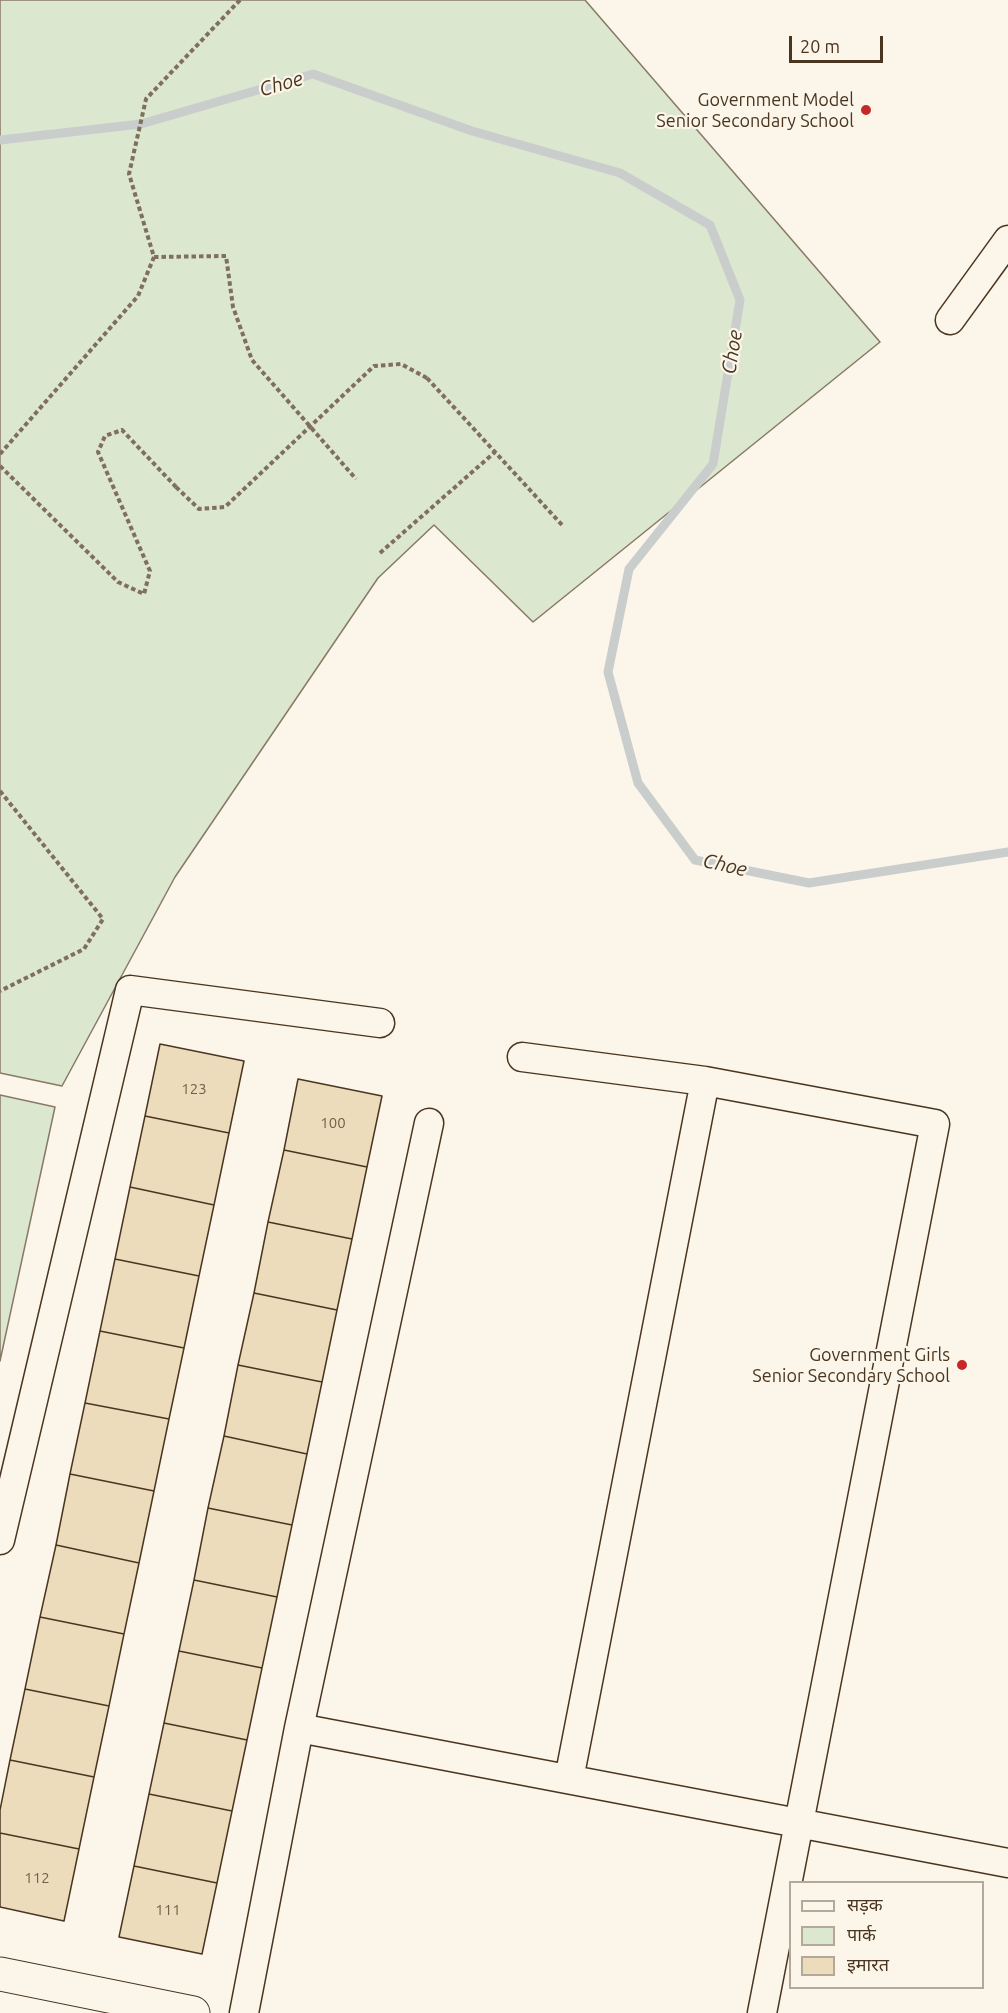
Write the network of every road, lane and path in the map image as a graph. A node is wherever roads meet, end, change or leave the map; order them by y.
1 (240, 0) edge
2 (1008, 240) edge
3 (154, 257) junction
4 (950, 320) dead end
5 (495, 452) junction
6 (0, 454) edge
7 (0, 466) edge
8 (356, 479) dead end
9 (563, 526) dead end
10 (380, 553) dead end
11 (0, 791) edge
12 (0, 991) edge
13 (380, 1023) dead end
14 (522, 1057) dead end
15 (705, 1081) junction
16 (429, 1123) dead end
17 (0, 1540) edge
18 (299, 1728) junction
19 (569, 1779) junction
20 (800, 1823) junction
21 (1008, 1863) edge
22 (0, 1974) edge
23 (193, 2013) edge
24 (244, 2013) edge
25 (762, 2013) edge

1 - 3 path
2 - 4 street
3 - 6 path
3 - 8 path
5 - 7 path, bridge
5 - 9 path
5 - 10 path
11 - 12 path
13 - 17 street
14 - 15 street
15 - 19 street
15 - 20 street
16 - 18 street
18 - 19 street
18 - 24 street
19 - 20 street
20 - 21 street
20 - 25 street
22 - 23 street

